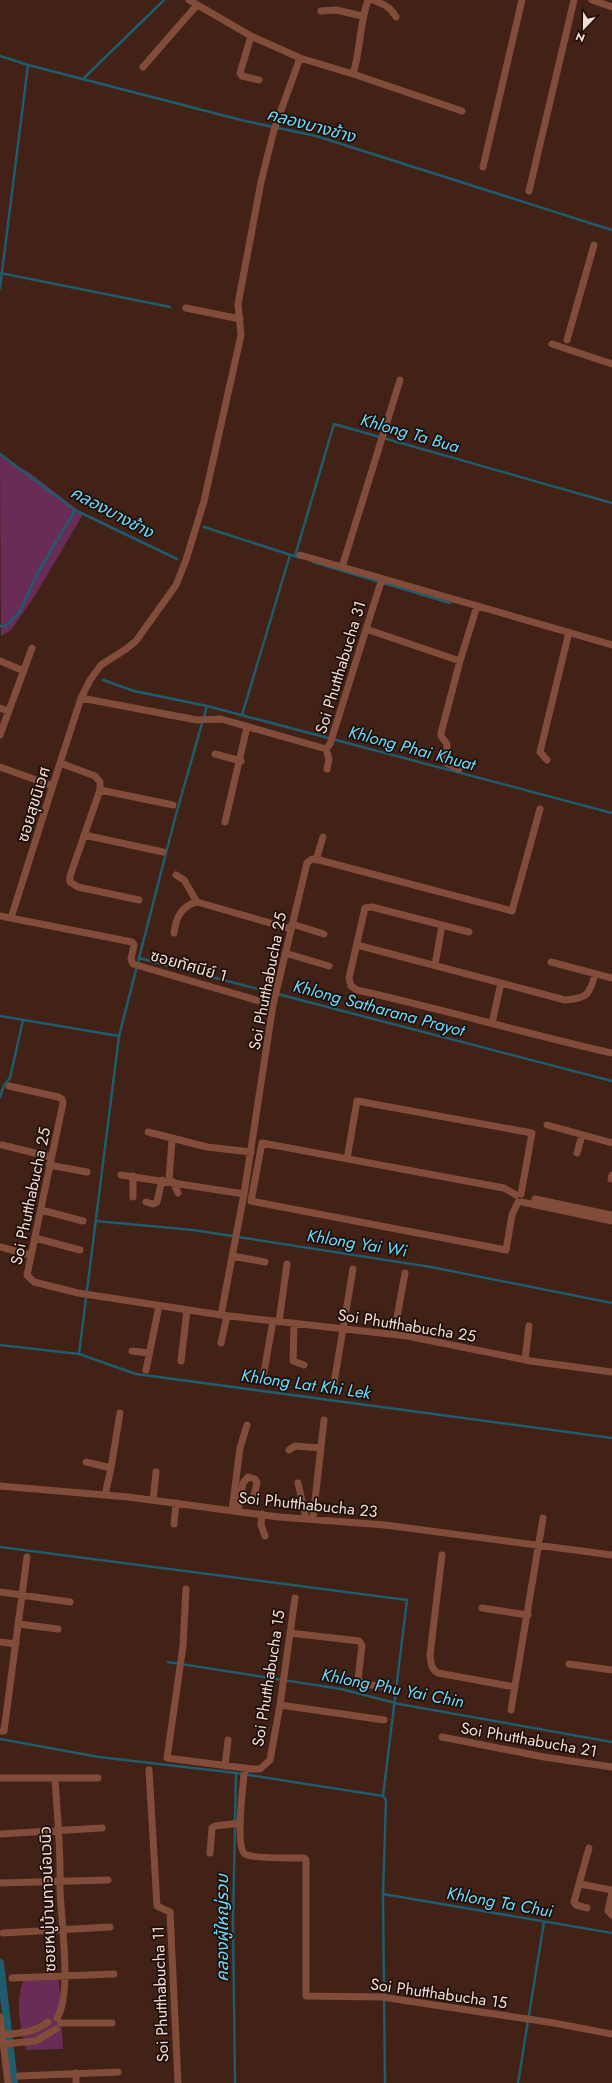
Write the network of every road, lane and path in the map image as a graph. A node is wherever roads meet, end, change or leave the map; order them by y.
1 (189, 0) edge
2 (368, 0) edge
3 (373, 0) edge
4 (522, 0) edge
5 (574, 0) edge
6 (592, 0) edge
7 (197, 5) junction
8 (612, 7) edge
9 (321, 11) dead end
10 (362, 16) junction
11 (396, 17) dead end
12 (251, 36) junction
13 (300, 58) junction
14 (143, 67) dead end
15 (353, 74) junction
16 (259, 80) dead end
17 (462, 111) dead end
18 (483, 167) dead end
19 (529, 191) dead end
20 (594, 244) dead end
21 (186, 308) dead end
22 (240, 319) junction
23 (567, 340) dead end
24 (552, 344) dead end
25 (612, 364) edge
26 (400, 380) dead end
27 (300, 555) dead end
28 (342, 567) junction
29 (382, 581) junction
30 (477, 606) junction
31 (366, 629) junction
32 (569, 632) junction
33 (612, 645) edge
34 (32, 648) dead end
35 (0, 660) edge
36 (460, 661) junction
37 (24, 671) junction
38 (81, 698) junction
39 (0, 708) edge
40 (8, 711) junction
41 (247, 727) junction
42 (0, 735) edge
43 (328, 746) junction
44 (215, 754) dead end
45 (547, 760) dead end
46 (241, 761) junction
47 (60, 763) junction
48 (0, 767) edge
49 (327, 769) dead end
50 (459, 769) dead end
51 (53, 786) junction
52 (100, 790) junction
53 (172, 805) dead end
54 (540, 809) dead end
55 (225, 822) dead end
56 (84, 835) junction
57 (323, 837) dead end
58 (163, 852) dead end
59 (316, 860) junction
60 (176, 875) dead end
61 (139, 900) dead end
62 (197, 902) junction
63 (12, 915) junction
64 (0, 916) edge
65 (442, 925) junction
66 (291, 927) junction
67 (469, 932) dead end
68 (174, 933) dead end
69 (324, 934) dead end
70 (357, 945) junction
71 (285, 953) junction
72 (551, 962) dead end
73 (435, 965) junction
74 (329, 966) dead end
75 (595, 974) junction
76 (612, 978) edge
77 (501, 982) junction
78 (273, 1005) junction
79 (492, 1023) junction
80 (612, 1053) edge
81 (9, 1086) dead end
82 (547, 1125) dead end
83 (148, 1132) dead end
84 (582, 1135) junction
85 (172, 1139) junction
86 (612, 1143) edge
87 (2, 1145) dead end
88 (251, 1152) junction
89 (577, 1153) dead end
90 (51, 1157) junction
91 (346, 1159) junction
92 (49, 1165) junction
93 (87, 1172) dead end
94 (121, 1175) dead end
95 (133, 1176) junction
96 (168, 1181) junction
97 (178, 1193) dead end
98 (244, 1194) junction
99 (133, 1197) dead end
100 (520, 1198) junction
101 (146, 1202) dead end
102 (41, 1210) junction
103 (612, 1215) edge
104 (612, 1221) edge
105 (83, 1222) dead end
106 (35, 1238) junction
107 (0, 1247) edge
108 (80, 1250) dead end
109 (30, 1256) junction
110 (232, 1256) junction
111 (266, 1262) dead end
112 (287, 1264) dead end
113 (353, 1268) dead end
114 (405, 1273) dead end
115 (159, 1306) junction
116 (187, 1310) junction
117 (224, 1315) junction
118 (276, 1321) junction
119 (294, 1323) junction
120 (529, 1326) dead end
121 (344, 1329) junction
122 (394, 1334) junction
123 (221, 1343) dead end
124 (132, 1351) dead end
125 (149, 1353) junction
126 (525, 1360) junction
127 (181, 1361) dead end
128 (304, 1365) dead end
129 (146, 1370) dead end
130 (264, 1372) dead end
131 (612, 1372) edge
132 (333, 1388) dead end
133 (120, 1413) dead end
134 (324, 1420) dead end
135 (247, 1425) dead end
136 (321, 1448) junction
137 (289, 1450) dead end
138 (86, 1462) dead end
139 (111, 1468) junction
140 (156, 1472) dead end
141 (298, 1483) dead end
142 (0, 1486) edge
143 (105, 1495) junction
144 (254, 1495) dead end
145 (153, 1500) junction
146 (176, 1503) junction
147 (235, 1511) junction
148 (262, 1514) junction
149 (309, 1518) junction
150 (542, 1518) dead end
151 (174, 1524) dead end
152 (265, 1536) dead end
153 (539, 1544) junction
154 (442, 1555) dead end
155 (612, 1555) edge
156 (27, 1557) dead end
157 (186, 1589) dead end
158 (0, 1592) edge
159 (22, 1595) junction
160 (295, 1598) dead end
161 (70, 1602) dead end
162 (482, 1608) dead end
163 (528, 1615) junction
164 (19, 1624) junction
165 (58, 1630) dead end
166 (290, 1633) junction
167 (0, 1642) edge
168 (16, 1644) junction
169 (569, 1664) dead end
170 (612, 1670) edge
171 (388, 1687) dead end
172 (515, 1687) junction
173 (280, 1705) junction
174 (511, 1710) dead end
175 (384, 1720) dead end
176 (0, 1731) edge
177 (442, 1737) dead end
178 (228, 1740) dead end
179 (224, 1766) junction
180 (612, 1767) edge
181 (246, 1768) junction
182 (149, 1770) dead end
183 (0, 1778) edge
184 (55, 1778) junction
185 (98, 1778) dead end
186 (240, 1823) junction
187 (102, 1828) dead end
188 (58, 1830) junction
189 (0, 1834) edge
190 (589, 1848) dead end
191 (210, 1853) dead end
192 (108, 1880) dead end
193 (61, 1881) junction
194 (0, 1883) edge
195 (580, 1884) junction
196 (612, 1891) edge
197 (587, 1908) dead end
198 (612, 1915) edge
199 (110, 1927) dead end
200 (63, 1929) junction
201 (3, 1933) dead end
202 (114, 1974) dead end
203 (64, 1976) junction
204 (12, 1978) dead end
205 (0, 2017) edge
206 (48, 2022) junction
207 (112, 2023) dead end
208 (58, 2024) junction
209 (612, 2034) edge
210 (2, 2035) junction
211 (3, 2044) junction
212 (118, 2072) dead end
213 (76, 2073) junction
214 (19, 2076) dead end
215 (8, 2083) edge
216 (76, 2083) edge
217 (178, 2083) edge

1 - 7 street
2 - 10 street
3 - 11 street
4 - 18 street
5 - 19 street
6 - 8 street
7 - 12 street
7 - 14 street
9 - 10 street
10 - 15 street
12 - 13 street
12 - 16 street
13 - 15 street
13 - 22 street, ซอยสุขนิเวศ
15 - 17 street
20 - 23 street
21 - 22 street
22 - 38 street, ซอยสุขนิเวศ
24 - 25 street
26 - 28 street
27 - 28 street
28 - 29 street
29 - 30 street
29 - 31 street, Soi Phutthabucha 31
30 - 32 street
30 - 36 street
31 - 36 street
31 - 43 street, Soi Phutthabucha 31
32 - 33 street
32 - 45 street
34 - 37 street
35 - 37 street
36 - 50 street
37 - 40 street
38 - 41 street, Soi Phutthabucha 31
38 - 47 street, ซอยสุขนิเวศ
39 - 40 street
40 - 42 street
41 - 43 street, Soi Phutthabucha 31
41 - 46 street
43 - 49 street
44 - 46 street
46 - 55 street
47 - 51 street, ซอยสุขนิเวศ
47 - 52 street
48 - 51 street
51 - 63 street, ซอยสุขนิเวศ
52 - 53 street
52 - 56 street
54 - 59 street
56 - 58 street
56 - 61 street
57 - 59 street
59 - 66 street, Soi Phutthabucha 25
60 - 62 street
62 - 66 street
62 - 68 street
63 - 64 street, ซอยทัศนีย์ 1
63 - 78 street, ซอยทัศนีย์ 1
65 - 67 street
65 - 70 street
65 - 73 street
66 - 69 street
66 - 71 street, Soi Phutthabucha 25
70 - 73 street
70 - 79 street
71 - 74 street
71 - 78 street, Soi Phutthabucha 25
72 - 75 street
73 - 77 street
75 - 76 street
75 - 77 street
77 - 79 street
78 - 88 street, Soi Phutthabucha 25
79 - 80 street
81 - 90 street, Soi Phutthabucha 25
82 - 84 street
83 - 85 street
84 - 86 street
84 - 89 street
85 - 88 street
85 - 96 street
87 - 90 street
88 - 98 street, Soi Phutthabucha 25
90 - 92 street, Soi Phutthabucha 25
91 - 100 street
91 - 100 street
91 - 100 street
92 - 93 street
92 - 102 street, Soi Phutthabucha 25
94 - 95 street
95 - 96 street
95 - 99 street
96 - 97 street
96 - 98 street
96 - 101 street
98 - 110 street, Soi Phutthabucha 25
100 - 103 street
100 - 104 street
102 - 105 street
102 - 106 street, Soi Phutthabucha 25
106 - 108 street
106 - 109 street, Soi Phutthabucha 25
107 - 109 street
109 - 115 street, Soi Phutthabucha 25
110 - 111 street
110 - 117 street, Soi Phutthabucha 25
112 - 118 street
113 - 121 street
114 - 122 street
115 - 116 street, Soi Phutthabucha 25
115 - 125 street
116 - 117 street, Soi Phutthabucha 25
116 - 127 street
117 - 118 street, Soi Phutthabucha 25
117 - 123 street
118 - 119 street, Soi Phutthabucha 25
118 - 130 street
119 - 121 street, Soi Phutthabucha 25
119 - 128 street
120 - 126 street
121 - 122 street, Soi Phutthabucha 25
121 - 132 street
122 - 126 street, Soi Phutthabucha 25
124 - 125 street
125 - 129 street
126 - 131 street, Soi Phutthabucha 25
133 - 139 street
134 - 136 street
135 - 147 street
136 - 137 street
136 - 149 street
138 - 139 street
139 - 143 street
140 - 145 street
141 - 149 street
142 - 143 street, Soi Phutthabucha 23
143 - 145 street, Soi Phutthabucha 23
144 - 147 street
145 - 146 street, Soi Phutthabucha 23
146 - 147 street, Soi Phutthabucha 23
146 - 151 street
147 - 148 street, Soi Phutthabucha 23
148 - 149 street, Soi Phutthabucha 23
148 - 152 street
149 - 153 street, Soi Phutthabucha 23
150 - 153 street
153 - 155 street, Soi Phutthabucha 23
153 - 163 street
154 - 172 street
156 - 159 street
157 - 179 street, Soi Phutthabucha 15
158 - 159 street
159 - 161 street
159 - 164 street
160 - 166 street, Soi Phutthabucha 15
162 - 163 street
163 - 172 street
164 - 165 street
164 - 168 street
166 - 171 street
166 - 173 street, Soi Phutthabucha 15
167 - 168 street
168 - 176 street
169 - 170 street
172 - 174 street
173 - 175 street
173 - 181 street, Soi Phutthabucha 15
177 - 180 street, Soi Phutthabucha 21
178 - 179 street
179 - 181 street, Soi Phutthabucha 15
181 - 186 street, Soi Phutthabucha 15
182 - 217 street, Soi Phutthabucha 11
183 - 184 street
184 - 185 street
184 - 188 street, ซอยหมู่บ้านทาวน์อเวนิว
186 - 191 street
186 - 209 street, Soi Phutthabucha 15
187 - 188 street
188 - 189 street
188 - 193 street, ซอยหมู่บ้านทาวน์อเวนิว
190 - 195 street
192 - 193 street
193 - 194 street
193 - 200 street, ซอยหมู่บ้านทาวน์อเวนิว
195 - 196 street
195 - 197 street
196 - 198 street
199 - 200 street
200 - 201 street
200 - 203 street, ซอยหมู่บ้านทาวน์อเวนิว
202 - 203 street
203 - 204 street
203 - 208 street, ซอยหมู่บ้านทาวน์อเวนิว
205 - 210 street
206 - 208 street
206 - 208 street
206 - 210 street
207 - 208 street
208 - 211 street
210 - 211 street
211 - 215 street
212 - 213 street
213 - 214 street
213 - 216 street

